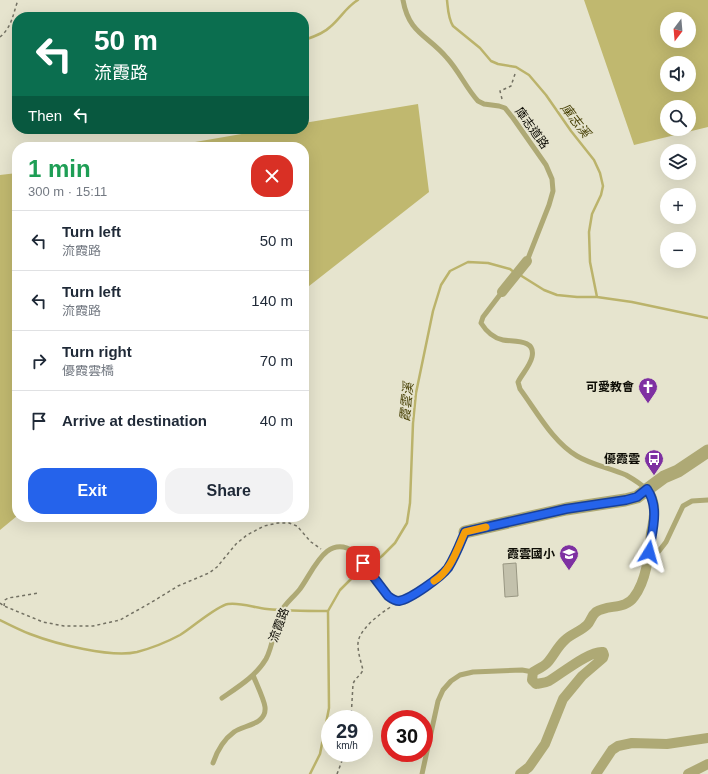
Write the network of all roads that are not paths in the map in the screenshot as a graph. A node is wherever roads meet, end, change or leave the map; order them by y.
1 (403, 0) edge
2 (527, 261) joint
3 (502, 292) joint
4 (708, 451) edge
5 (647, 489) junction
6 (708, 500) edge
7 (465, 532) joint
8 (648, 560) junction
9 (533, 672) junction
10 (253, 675) junction
11 (222, 698) dead end
12 (708, 738) edge
13 (213, 763) dead end
14 (708, 764) edge
15 (422, 774) edge
16 (520, 774) edge
17 (596, 774) edge
18 (688, 774) edge

1 - 2 lane, 庫志道路
2 - 3 street
3 - 5 lane
4 - 5 street
5 - 7 street
5 - 8 street
6 - 8 lane
7 - 10 lane, 流霞路
8 - 9 street
9 - 15 lane
9 - 16 street
10 - 11 lane, 流霞路
10 - 13 lane
12 - 17 street
14 - 18 street

